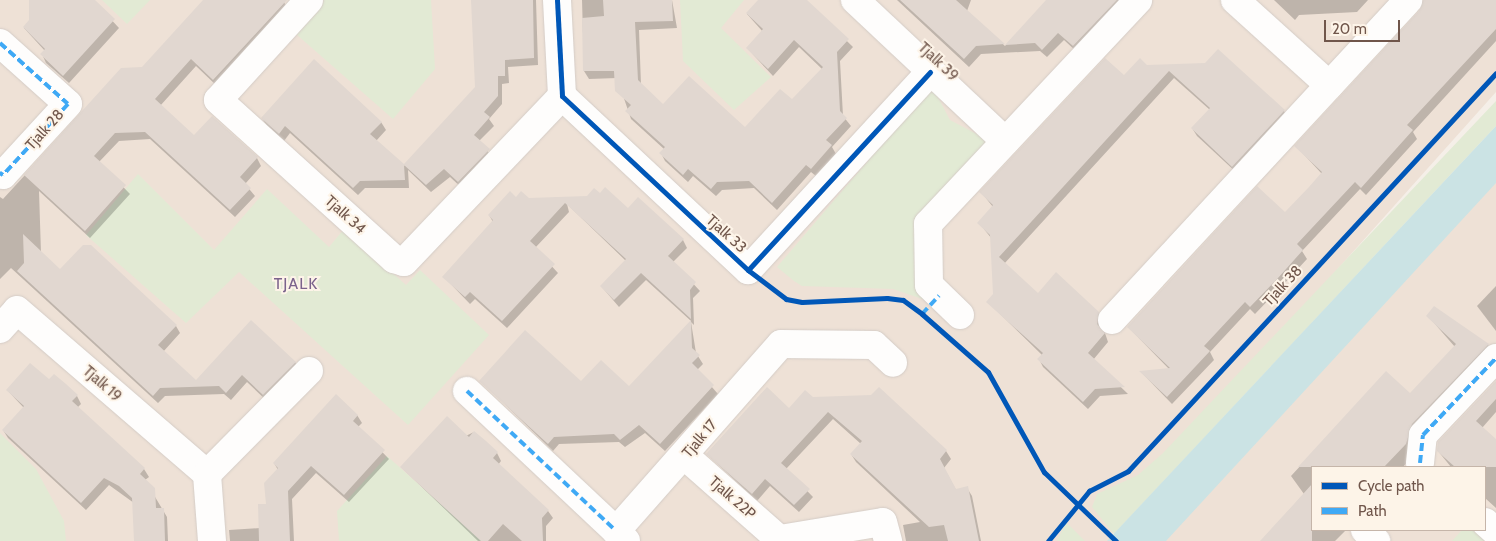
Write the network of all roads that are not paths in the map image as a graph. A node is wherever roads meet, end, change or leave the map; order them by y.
1 (309, 0) edge
2 (557, 0) edge
3 (855, 0) edge
4 (1138, 0) edge
5 (1236, 0) edge
6 (1408, 0) edge
7 (0, 43) edge
8 (930, 72) junction
9 (1329, 86) junction
10 (562, 96) junction
11 (1004, 141) junction
12 (0, 173) edge
13 (960, 315) dead end
14 (1112, 320) dead end
15 (0, 328) edge
16 (1496, 358) edge
17 (894, 363) dead end
18 (310, 370) dead end
19 (467, 391) dead end
20 (685, 456) junction
21 (1421, 466) edge
22 (207, 474) junction
23 (1486, 523) edge
24 (1363, 531) edge
25 (1365, 531) edge
26 (1496, 532) edge
27 (621, 536) edge
28 (781, 540) edge
29 (212, 541) edge
30 (888, 541) edge
31 (1353, 541) edge
32 (1376, 541) edge

1 - 10 street, Tjalk 34
2 - 10 street
3 - 8 street, Tjalk 39
4 - 11 street
5 - 9 street
6 - 9 street
7 - 12 street, Tjalk 28
8 - 10 street, Tjalk 33
8 - 11 street, Tjalk 39
9 - 14 street
11 - 13 street
15 - 22 street, Tjalk 19
16 - 21 street
17 - 20 street, Tjalk 17
18 - 22 street
19 - 27 street, Tjalk 17
20 - 27 street, Tjalk 17
20 - 28 street, Tjalk 22P
22 - 29 street
23 - 26 street
24 - 31 street
25 - 32 street
28 - 30 street, Tjalk 22P

